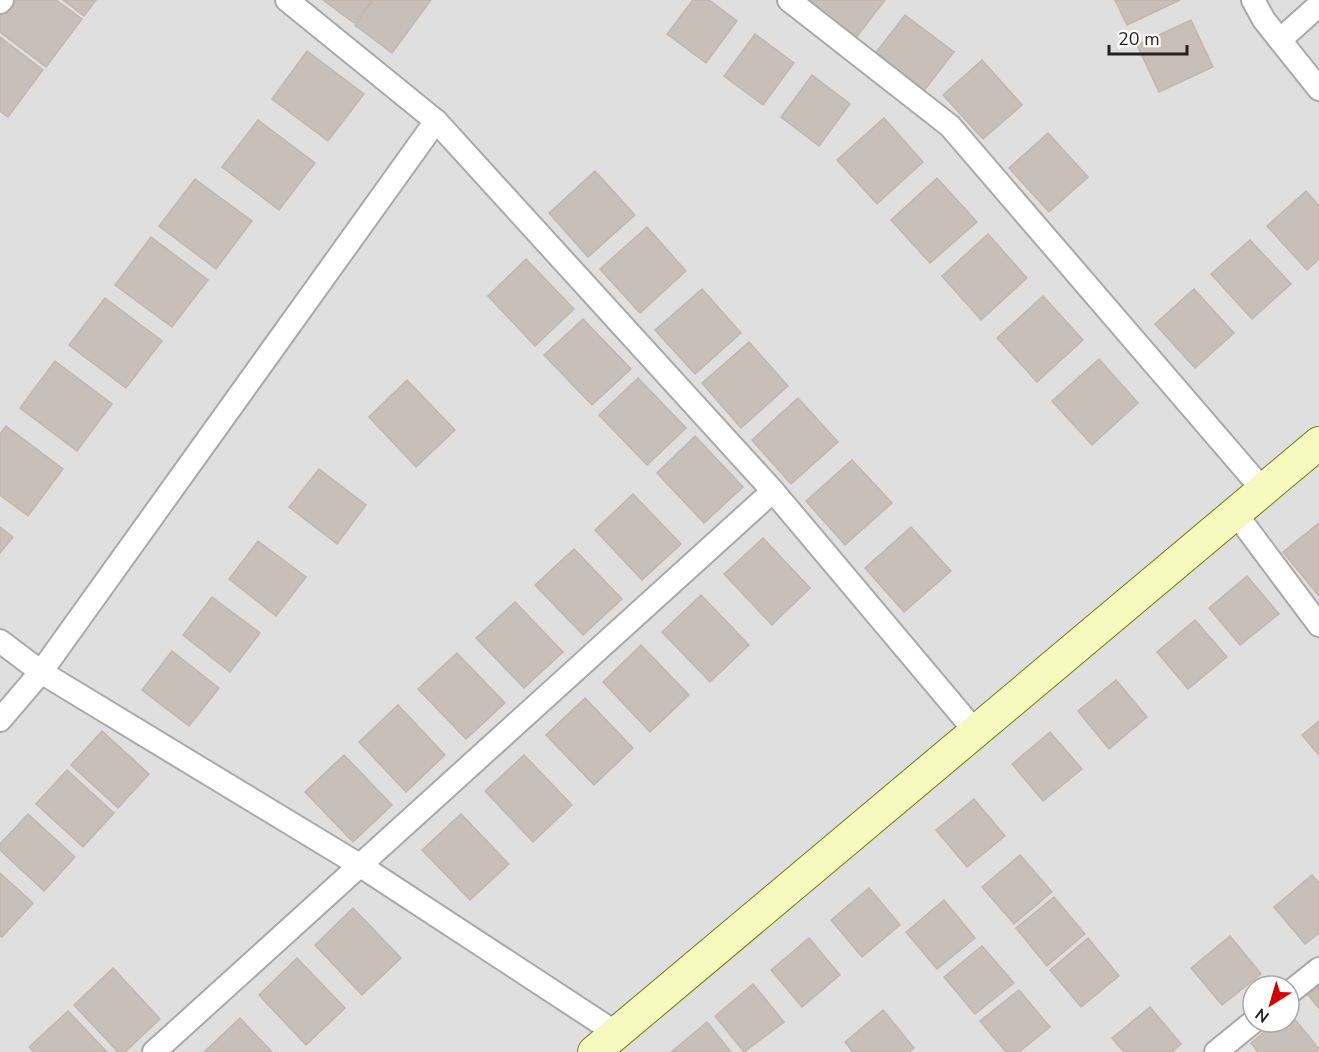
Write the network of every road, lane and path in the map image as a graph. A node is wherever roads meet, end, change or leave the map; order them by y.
1 (287, 0) edge
2 (789, 0) edge
3 (1253, 0) edge
4 (1319, 5) edge
5 (1280, 40) junction
6 (1319, 89) edge
7 (436, 122) junction
8 (1319, 443) edge
9 (1263, 490) junction
10 (773, 491) junction
11 (1236, 514) junction
12 (1319, 625) edge
13 (0, 641) edge
14 (41, 672) junction
15 (0, 720) edge
16 (975, 731) junction
17 (361, 866) junction
18 (1319, 969) edge
19 (1301, 983) edge
20 (1241, 1032) edge
21 (605, 1042) edge
22 (154, 1052) edge
23 (1216, 1052) edge

1 - 7 street
2 - 9 street
3 - 5 street
4 - 5 street
5 - 6 street
7 - 10 street
7 - 14 street
8 - 9 main road
9 - 11 main road
10 - 16 street
10 - 17 street
11 - 12 street
11 - 16 main road
13 - 14 street
14 - 15 street
14 - 17 street
16 - 21 main road
17 - 21 street
17 - 22 street
18 - 19 street
20 - 23 street

